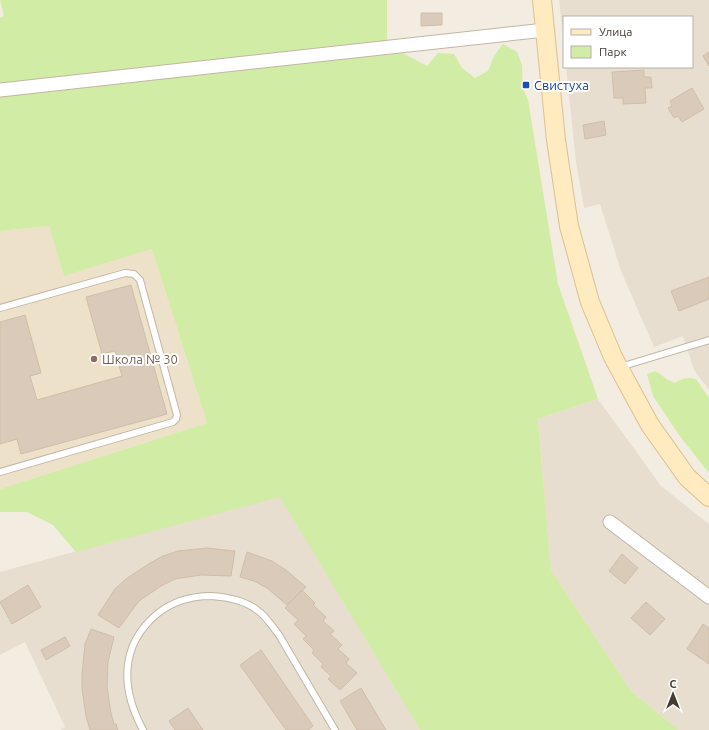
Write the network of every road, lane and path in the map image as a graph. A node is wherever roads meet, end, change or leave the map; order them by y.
1 (542, 0) edge
2 (545, 30) junction
3 (0, 90) edge
4 (0, 308) edge
5 (709, 340) edge
6 (619, 368) junction
7 (0, 472) edge
8 (709, 497) edge
9 (610, 522) dead end
10 (709, 597) edge
11 (143, 730) edge
12 (335, 730) edge

1 - 2 main road
2 - 3 street
2 - 6 main road
4 - 7 lane
5 - 6 lane
6 - 8 main road
9 - 10 street
11 - 12 lane

